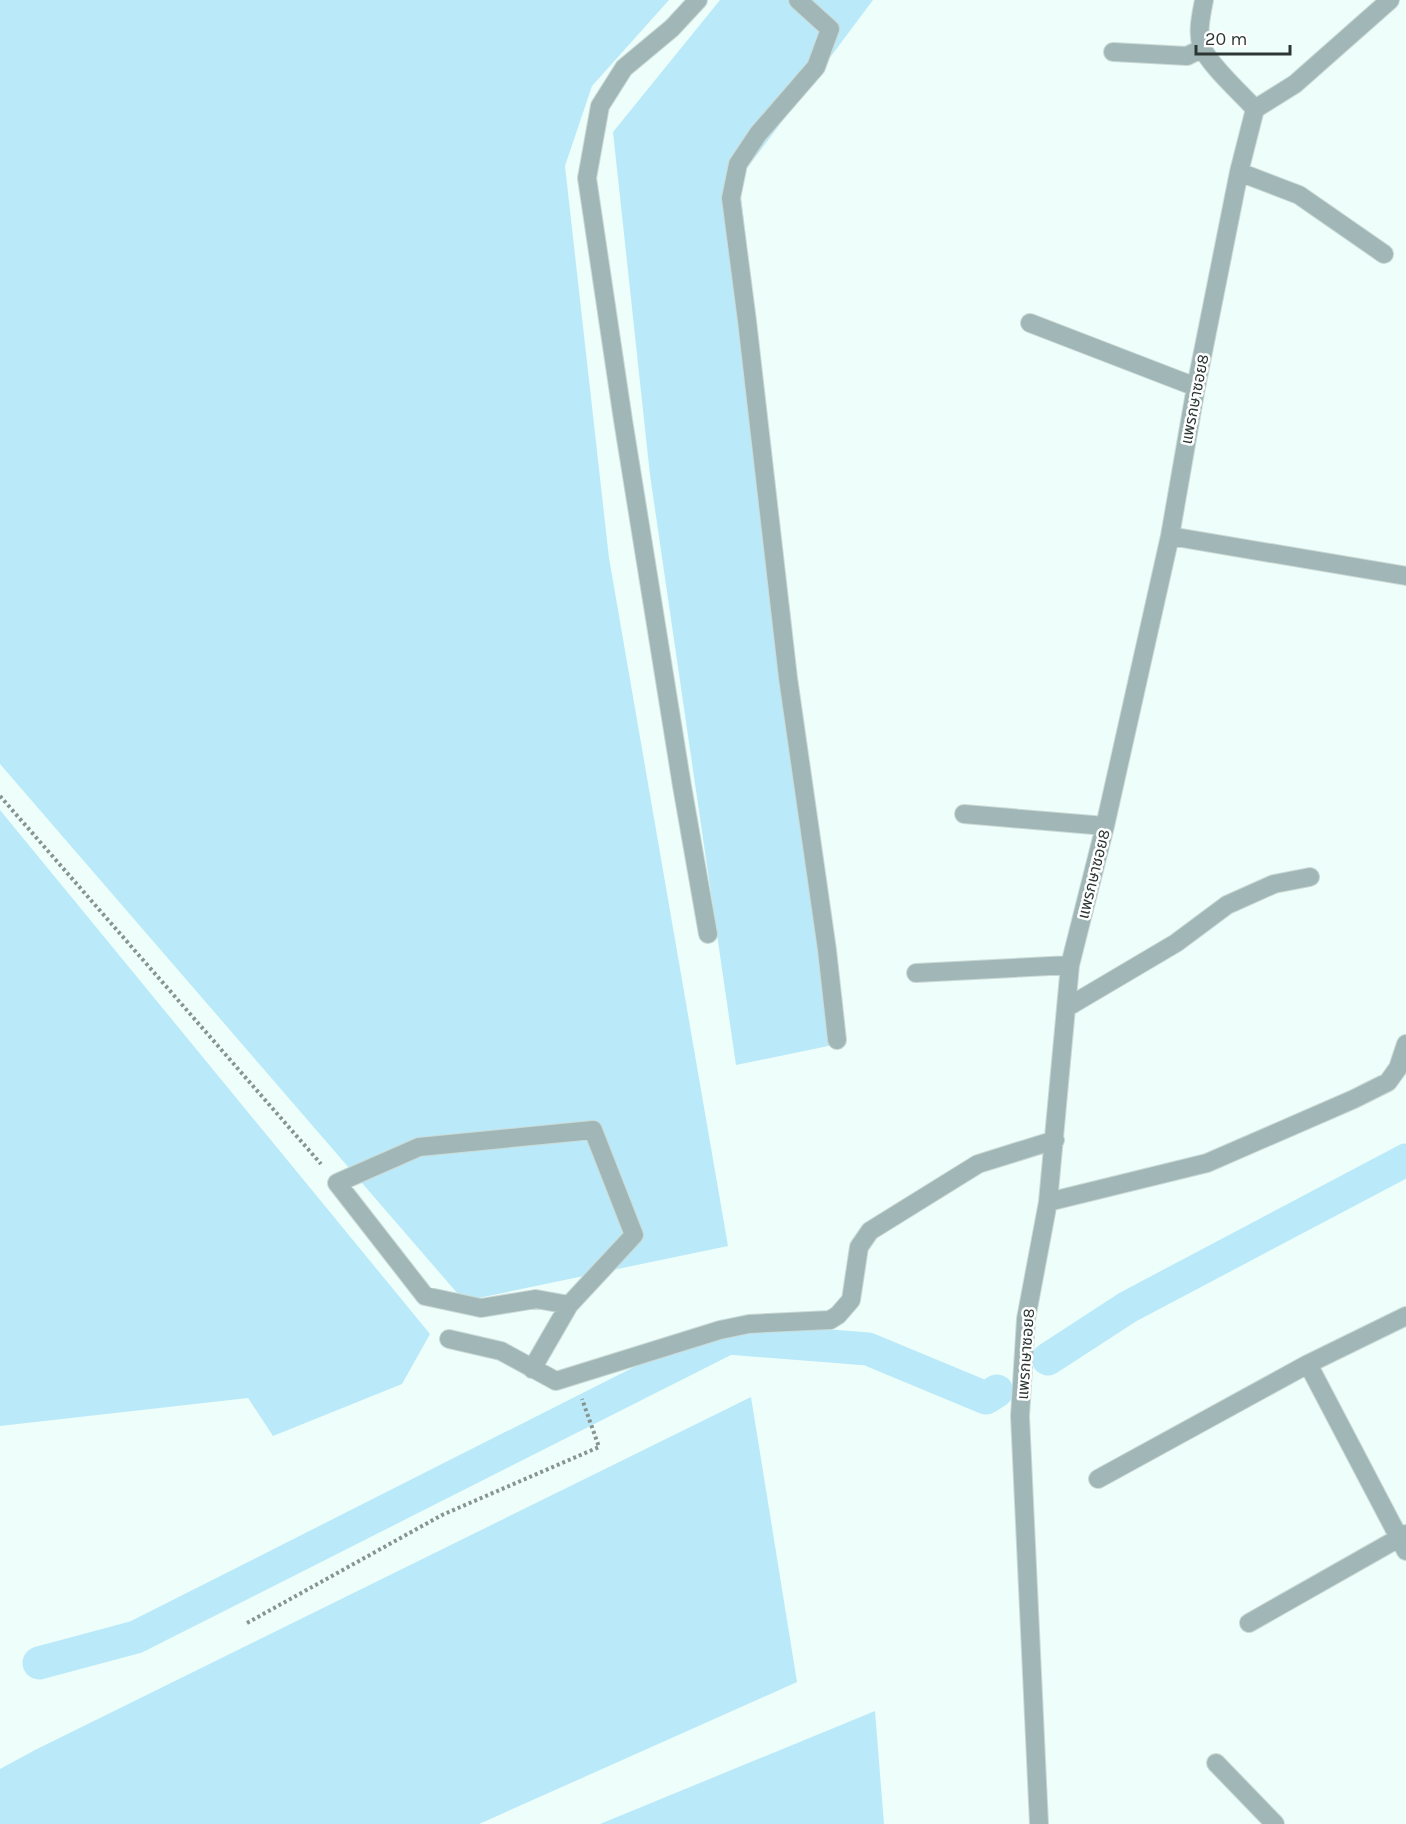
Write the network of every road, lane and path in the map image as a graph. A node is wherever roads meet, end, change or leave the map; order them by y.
1 (699, 0) edge
2 (798, 0) edge
3 (1204, 0) edge
4 (1390, 0) edge
5 (1203, 48) junction
6 (1113, 52) dead end
7 (1255, 109) junction
8 (1239, 172) junction
9 (1384, 254) dead end
10 (1030, 323) dead end
11 (1196, 387) junction
12 (1170, 536) junction
13 (1406, 576) edge
14 (0, 796) edge
15 (964, 814) dead end
16 (1105, 826) junction
17 (1310, 877) dead end
18 (708, 934) dead end
19 (1070, 965) junction
20 (916, 972) dead end
21 (1066, 1008) junction
22 (837, 1040) dead end
23 (1406, 1044) edge
24 (1055, 1140) junction
25 (337, 1183) junction
26 (1048, 1202) junction
27 (569, 1305) junction
28 (1406, 1316) edge
29 (449, 1339) dead end
30 (1308, 1364) junction
31 (532, 1369) junction
32 (573, 1376) junction
33 (1098, 1479) dead end
34 (1404, 1541) edge
35 (248, 1623) dead end
36 (1249, 1623) dead end
37 (1216, 1763) dead end
38 (1039, 1824) edge
39 (1275, 1824) edge

1 - 18 street
2 - 22 street
3 - 5 street
4 - 7 street
5 - 6 street
5 - 7 street
7 - 8 street, แพรกษาซอย8
8 - 9 street
8 - 11 street, แพรกษาซอย8
10 - 11 street
11 - 12 street, แพรกษาซอย8
12 - 13 street
12 - 16 street, แพรกษาซอย8
14 - 25 path
15 - 16 street
16 - 19 street, แพรกษาซอย8
17 - 21 street
19 - 20 street
19 - 21 street, แพรกษาซอย8
21 - 24 street, แพรกษาซอย8
23 - 26 street
24 - 26 street, แพรกษาซอย8
24 - 32 street
25 - 27 street
25 - 27 street
26 - 38 street, แพรกษาซอย8
27 - 31 street
28 - 30 street
29 - 31 street
30 - 33 street
30 - 34 street
31 - 32 street
32 - 35 path
34 - 36 street
37 - 39 street

